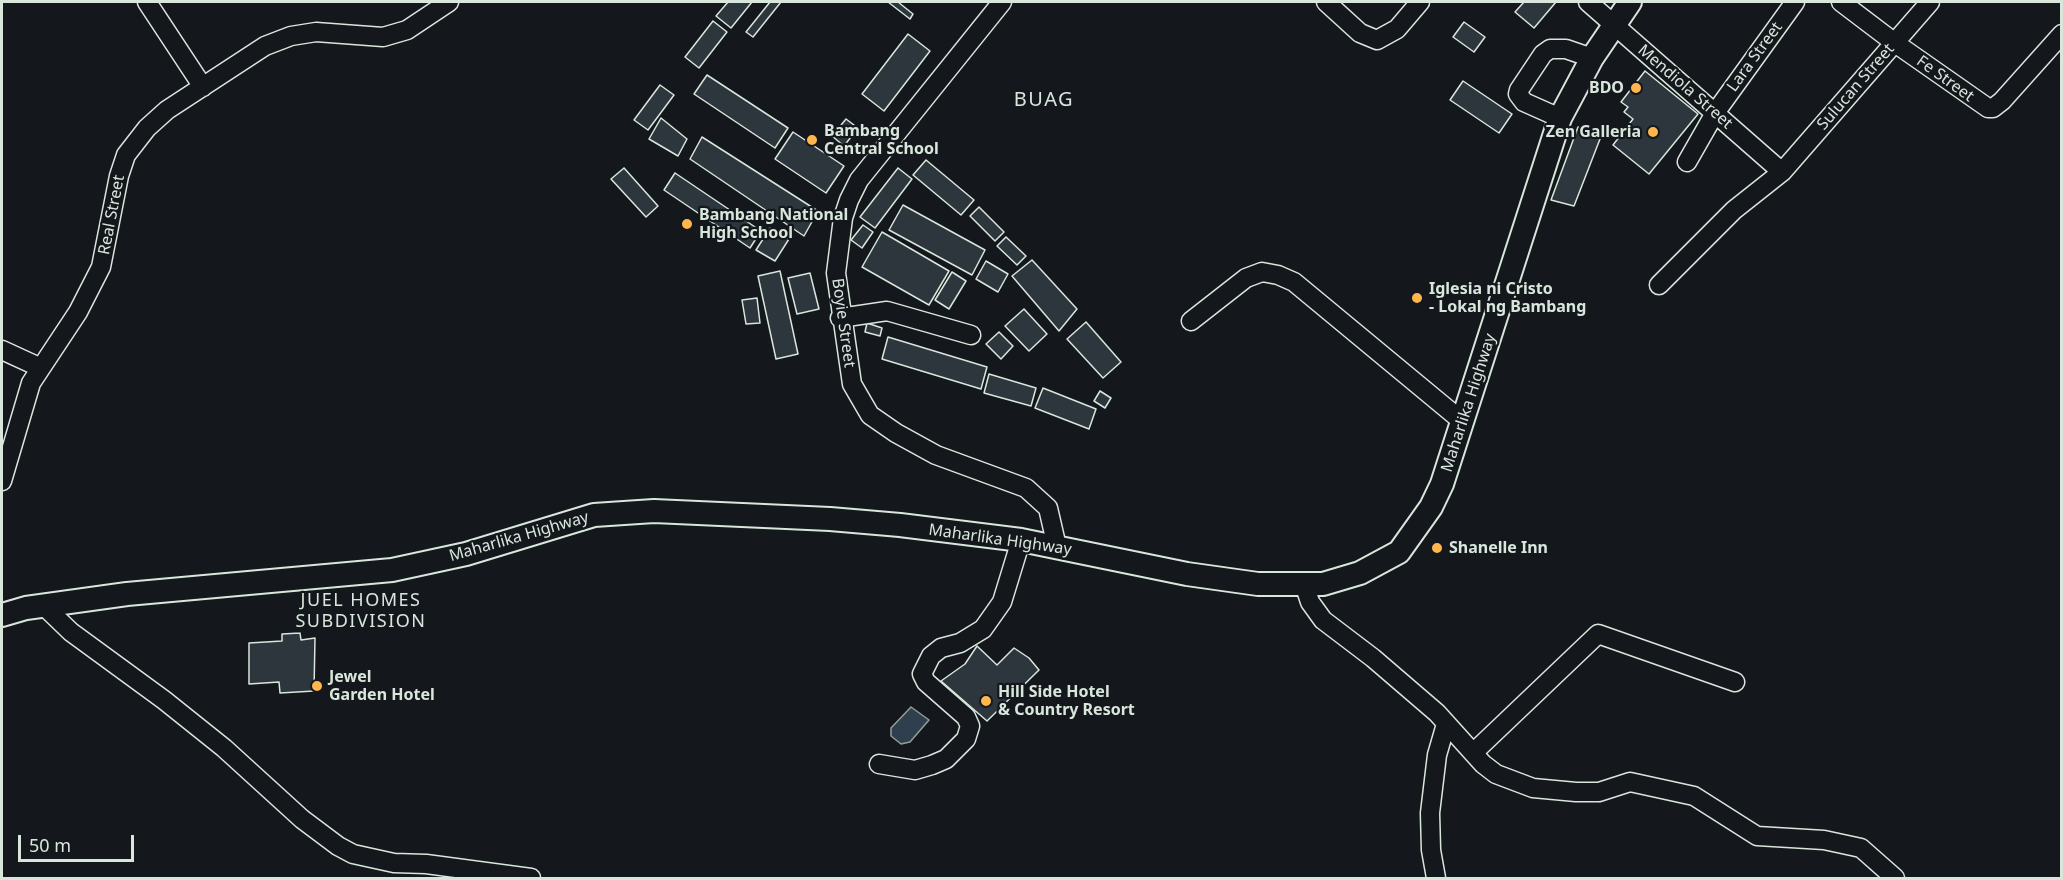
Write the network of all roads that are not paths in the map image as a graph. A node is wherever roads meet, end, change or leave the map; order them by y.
1 (147, 2) edge
2 (449, 2) edge
3 (1002, 2) edge
4 (1326, 2) edge
5 (1420, 2) edge
6 (1587, 2) edge
7 (1630, 2) edge
8 (1795, 2) edge
9 (1841, 2) edge
10 (1930, 2) edge
11 (1614, 24) junction
12 (2061, 34) edge
13 (1895, 43) junction
14 (1592, 58) junction
15 (202, 87) junction
16 (1715, 113) junction
17 (1560, 118) junction
18 (1687, 162) dead end
19 (1782, 172) junction
20 (1659, 285) dead end
21 (840, 318) junction
22 (1191, 321) dead end
23 (971, 335) dead end
24 (2, 350) edge
25 (39, 367) junction
26 (1463, 422) junction
27 (2, 481) edge
28 (1021, 540) junction
29 (1057, 547) junction
30 (1304, 584) junction
31 (43, 605) junction
32 (2, 615) edge
33 (1735, 682) dead end
34 (1446, 724) junction
35 (1473, 753) junction
36 (879, 765) dead end
37 (531, 879) edge
38 (1436, 879) edge
39 (1895, 879) edge

1 - 15 street
2 - 15 street, Real Street
3 - 21 street, Boyie Street
4 - 5 street
6 - 11 street, Mendiola Street
7 - 11 main road, Maharlika Highway
8 - 16 street, Lara Street
9 - 13 street, Fe Street
10 - 13 street, Sulucan Street
11 - 14 main road, Maharlika Highway
11 - 16 street, Mendiola Street
12 - 13 street, Fe Street
13 - 19 street, Sulucan Street
14 - 17 main road, Maharlika Highway
14 - 17 street
15 - 25 street, Real Street
16 - 18 street, Lara Street
16 - 19 street, Mendiola Street
17 - 26 main road, Maharlika Highway
19 - 20 street, Sulucan Street
21 - 23 street
21 - 29 street, Boyie Street
22 - 26 street
24 - 25 street
25 - 27 street, Real Street
26 - 30 main road, Maharlika Highway
28 - 29 main road, Maharlika Highway
28 - 31 main road, Maharlika Highway
28 - 36 street
29 - 30 main road, Maharlika Highway
30 - 34 street
31 - 32 main road, Maharlika Highway
31 - 37 street
33 - 35 street
34 - 35 street
34 - 38 street
35 - 39 street

